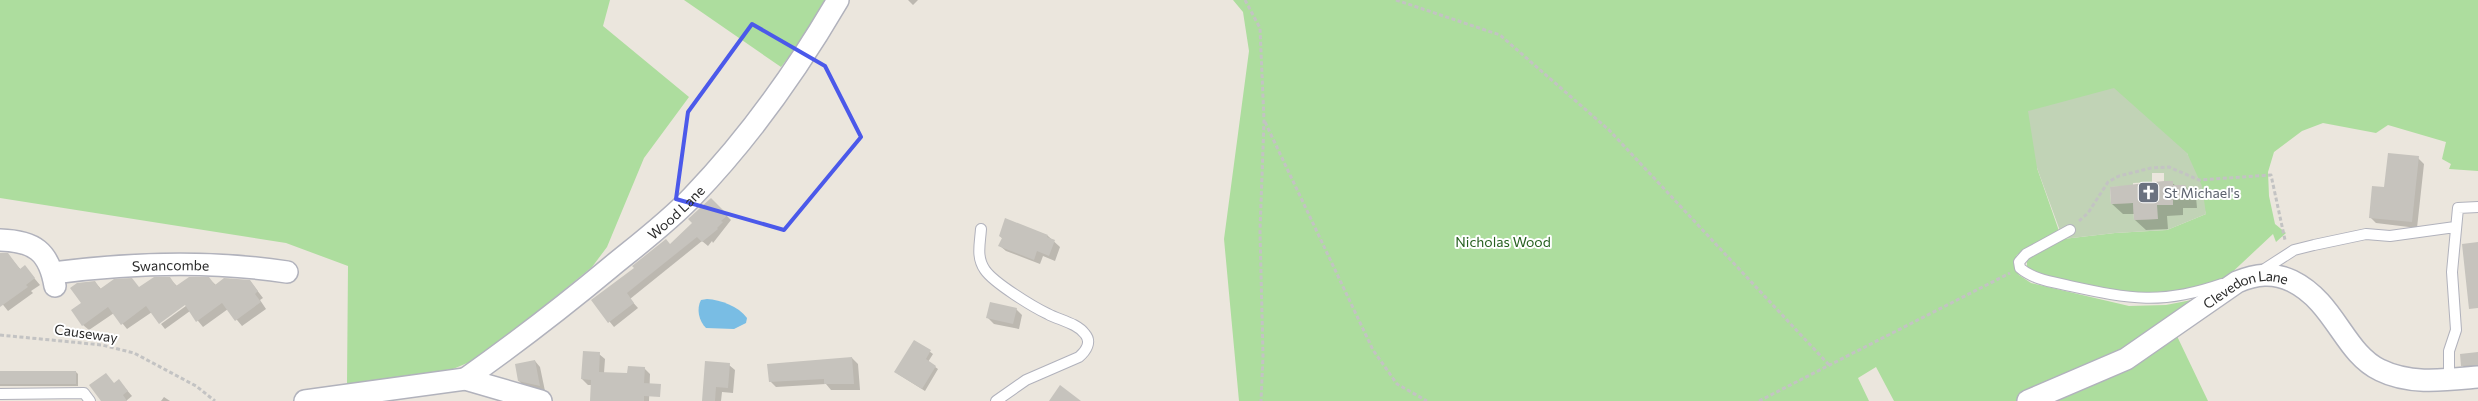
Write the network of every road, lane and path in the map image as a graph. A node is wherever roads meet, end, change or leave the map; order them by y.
1 (838, 0) edge
2 (1245, 0) edge
3 (1396, 0) edge
4 (1264, 121) junction
5 (2478, 207) edge
6 (2455, 227) junction
7 (981, 229) dead end
8 (2070, 230) joint
9 (0, 240) edge
10 (2289, 253) junction
11 (2020, 268) junction
12 (287, 272) dead end
13 (2246, 279) junction
14 (0, 335) edge
15 (1830, 366) junction
16 (2478, 377) edge
17 (465, 379) junction
18 (2448, 380) junction
19 (0, 394) edge
20 (90, 401) edge
21 (215, 401) edge
22 (305, 401) edge
23 (541, 401) edge
24 (996, 401) edge
25 (1261, 401) edge
26 (1427, 401) edge
27 (1759, 401) edge
28 (2028, 401) edge

1 - 17 street, Wood Lane
2 - 4 path
3 - 15 path
4 - 25 path
4 - 26 path
5 - 6 lane
6 - 10 lane
6 - 18 lane
7 - 24 lane
8 - 10 path
8 - 11 lane
9 - 12 street, Swancombe
10 - 13 lane
11 - 13 lane
11 - 15 path
13 - 18 street, Clevedon Lane
13 - 28 street, Clevedon Lane
14 - 21 path, Causeway
15 - 27 path
16 - 18 street, Clevedon Lane
17 - 22 street
17 - 23 street
19 - 20 lane

